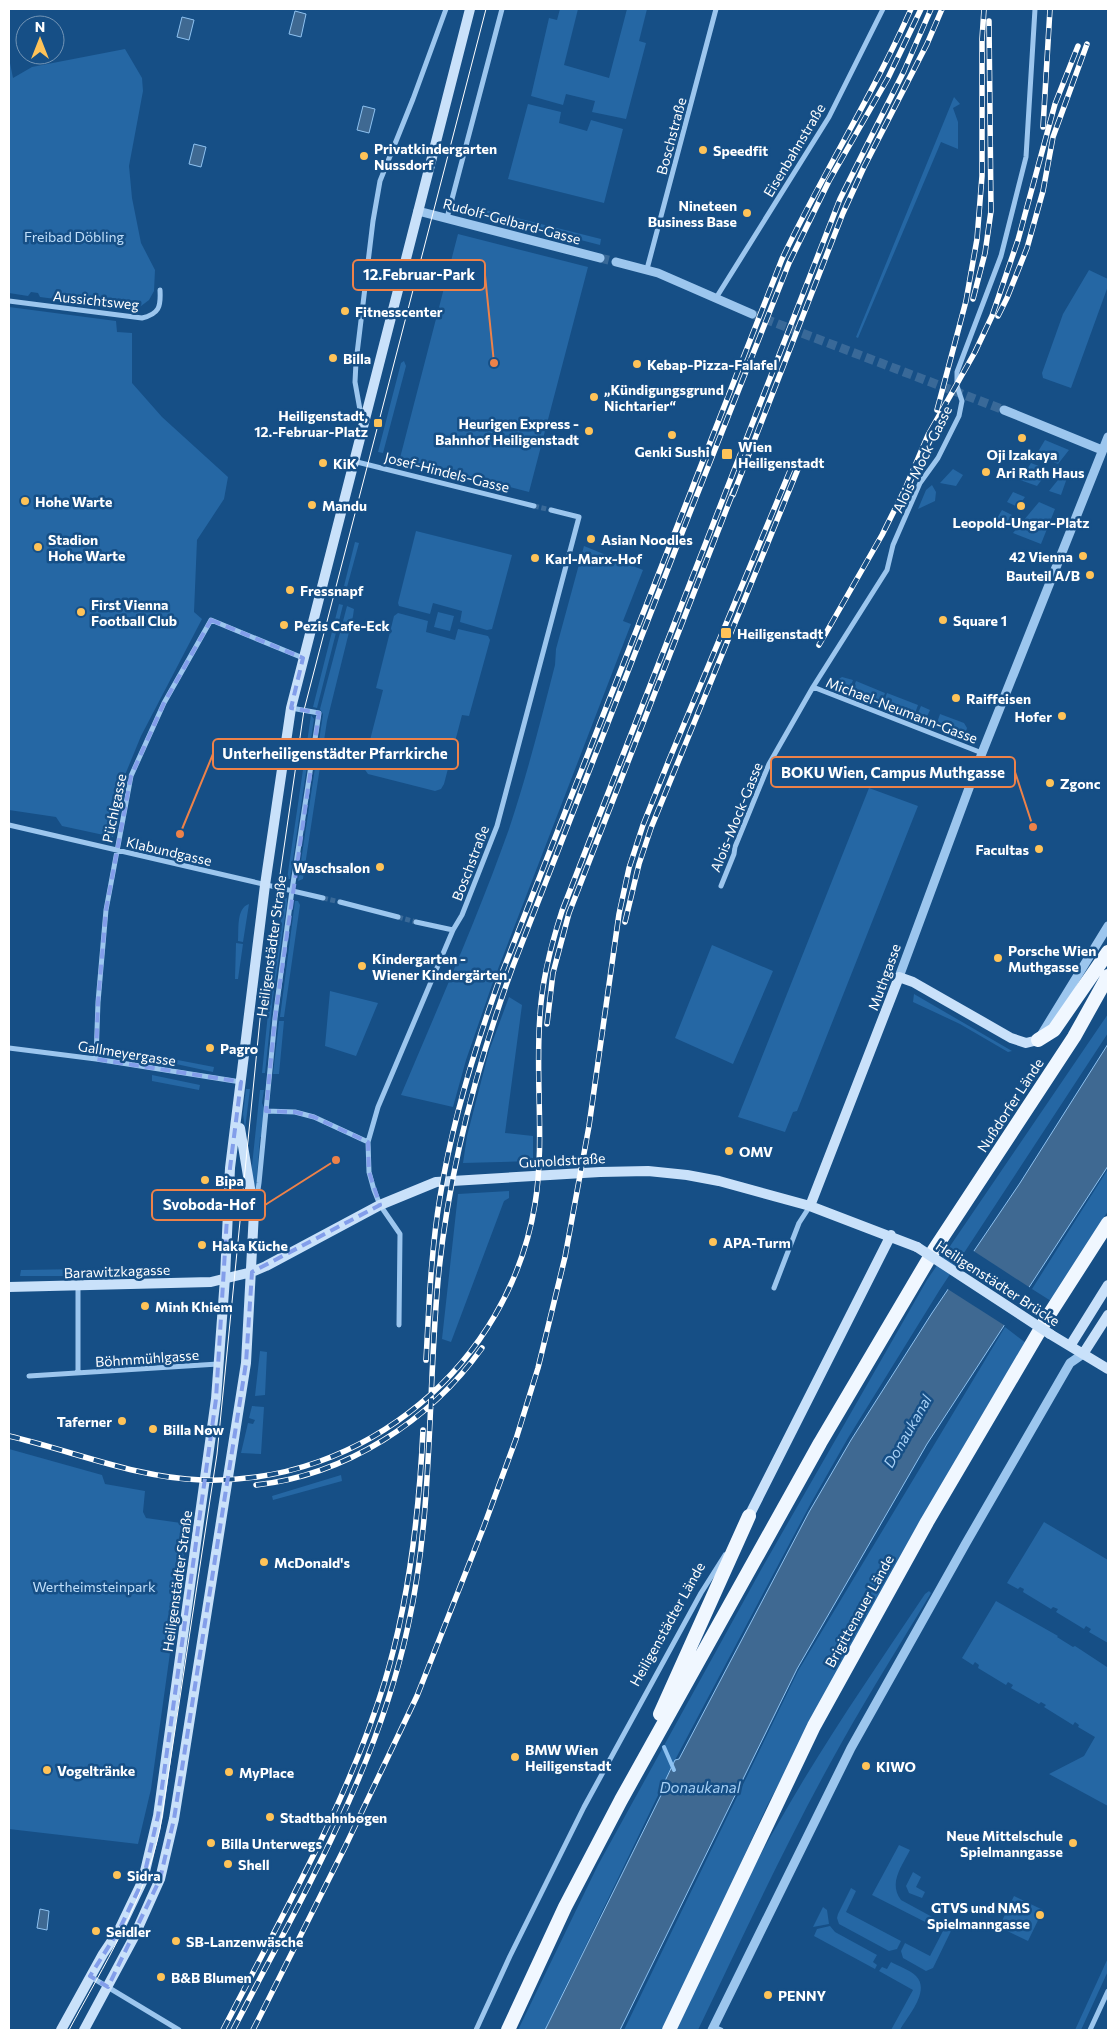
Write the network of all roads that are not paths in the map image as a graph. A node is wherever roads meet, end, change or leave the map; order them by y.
1 (446, 9) edge
2 (470, 9) edge
3 (502, 9) edge
4 (716, 9) edge
5 (883, 9) edge
6 (1035, 9) edge
7 (418, 211) junction
8 (447, 218) junction
9 (600, 258) tunnel mouth
10 (616, 262) tunnel mouth
11 (647, 269) junction
12 (160, 290) dead end
13 (716, 298) junction
14 (9, 301) edge
15 (752, 314) tunnel mouth
16 (1004, 410) tunnel mouth
17 (362, 424) junction
18 (1108, 437) edge
19 (1105, 452) edge
20 (353, 461) junction
21 (534, 506) tunnel mouth
22 (551, 510) tunnel mouth
23 (303, 658) junction
24 (813, 687) junction
25 (291, 708) junction
26 (982, 753) junction
27 (9, 825) edge
28 (116, 850) junction
29 (265, 885) junction
30 (721, 886) dead end
31 (292, 890) junction
32 (323, 898) tunnel mouth
33 (340, 902) tunnel mouth
34 (398, 917) tunnel mouth
35 (416, 922) tunnel mouth
36 (1108, 926) edge
37 (454, 930) junction
38 (1108, 952) edge
39 (1108, 976) edge
40 (899, 977) junction
41 (1108, 993) edge
42 (1074, 1037) junction
43 (1038, 1040) junction
44 (9, 1048) edge
45 (96, 1059) junction
46 (241, 1082) junction
47 (266, 1111) junction
48 (238, 1112) junction
49 (368, 1142) junction
50 (380, 1205) junction
51 (810, 1206) junction
52 (254, 1212) junction
53 (1108, 1223) edge
54 (891, 1236) junction
55 (914, 1245) joint
56 (252, 1272) junction
57 (225, 1278) junction
58 (1108, 1285) edge
59 (78, 1286) junction
60 (9, 1287) edge
61 (774, 1288) dead end
62 (1108, 1315) edge
63 (398, 1325) dead end
64 (1070, 1346) junction
65 (1083, 1354) junction
66 (218, 1364) junction
67 (1070, 1364) junction
68 (1108, 1370) edge
69 (78, 1373) junction
70 (29, 1376) dead end
71 (749, 1516) junction
72 (621, 1800) junction
73 (90, 1976) junction
74 (108, 1986) junction
75 (1108, 1991) edge
76 (716, 2029) edge
77 (61, 2030) edge
78 (84, 2030) edge
79 (179, 2030) edge
80 (476, 2030) edge
81 (508, 2030) edge
82 (669, 2030) edge
83 (1090, 2030) edge

1 - 17 street, Heiligenstädter Straße
2 - 7 main road, Heiligenstädter Straße
3 - 8 street
4 - 11 street, Boschstraße
5 - 13 street, Eisenbahnstraße
6 - 24 street, Alois-Mock-Gasse
7 - 8 street, Rudolf-Gelbard-Gasse
7 - 17 main road, Heiligenstädter Straße
8 - 9 street, Rudolf-Gelbard-Gasse
10 - 11 street
11 - 13 street
12 - 14 street, Aussichtsweg
13 - 15 street
16 - 19 street
17 - 20 main road, Heiligenstädter Straße
18 - 19 street
19 - 26 street, Muthgasse
20 - 21 street, Josef-Hindels-Gasse
20 - 23 main road, Heiligenstädter Straße
22 - 37 street, Boschstraße
23 - 25 main road, Heiligenstädter Straße
23 - 28 street, Püchlgasse
24 - 26 street, Michael-Neumann-Gasse
24 - 30 street, Alois-Mock-Gasse
25 - 29 main road, Heiligenstädter Straße
25 - 31 street, Heiligenstädter Straße
26 - 40 street, Muthgasse
27 - 28 street, Klabundgasse
28 - 29 street, Klabundgasse
28 - 45 street, Püchlgasse
29 - 31 street, Klabundgasse
29 - 46 main road, Heiligenstädter Straße
31 - 32 street, Klabundgasse
31 - 47 street, Heiligenstädter Straße
33 - 34 street
35 - 37 street
36 - 43 street, Nußdorfer Lände
37 - 49 street, Boschstraße
38 - 43 highway
39 - 42 highway, Nußdorfer Lände
40 - 43 main road
40 - 51 main road, Muthgasse
41 - 42 highway
42 - 72 highway, Nußdorfer Lände
44 - 45 street, Gallmeyergasse
45 - 46 street, Gallmeyergasse
46 - 48 main road, Heiligenstädter Straße
47 - 49 street
47 - 52 street, Heiligenstädter Straße
48 - 52 main road, Heiligenstädter Straße
48 - 57 main road, Heiligenstädter Straße
49 - 50 street, Boschstraße
50 - 51 main road, Gunoldstraße
50 - 56 main road, Gunoldstraße
50 - 63 street, Boschstraße
51 - 54 main road, Gunoldstraße
51 - 61 street, Muthgasse
52 - 56 main road, Heiligenstädter Straße
53 - 82 highway, Brigittenauer Lände
54 - 55 main road, Gunoldstraße
54 - 71 main road, Heiligenstädter Lände
55 - 64 main road, Heiligenstädter Brücke, bridge
56 - 57 main road, Gunoldstraße
56 - 74 main road, Heiligenstädter Straße
57 - 59 main road, Barawitzkagasse
57 - 66 main road, Heiligenstädter Straße
58 - 64 main road
59 - 60 main road, Barawitzkagasse
59 - 69 street, Böhmmühlgasse
62 - 65 main road
64 - 65 main road, Heiligenstädter Brücke
64 - 67 street
65 - 67 street
65 - 68 main road, Heiligenstädter Brücke
66 - 69 street, Böhmmühlgasse
66 - 73 main road, Heiligenstädter Straße
67 - 76 street
69 - 70 street, Böhmmühlgasse
71 - 72 highway
71 - 80 street, Heiligenstädter Lände
72 - 81 highway
73 - 74 street
73 - 77 main road, Heiligenstädter Straße
74 - 78 main road, Heiligenstädter Straße
74 - 79 street
75 - 83 street

